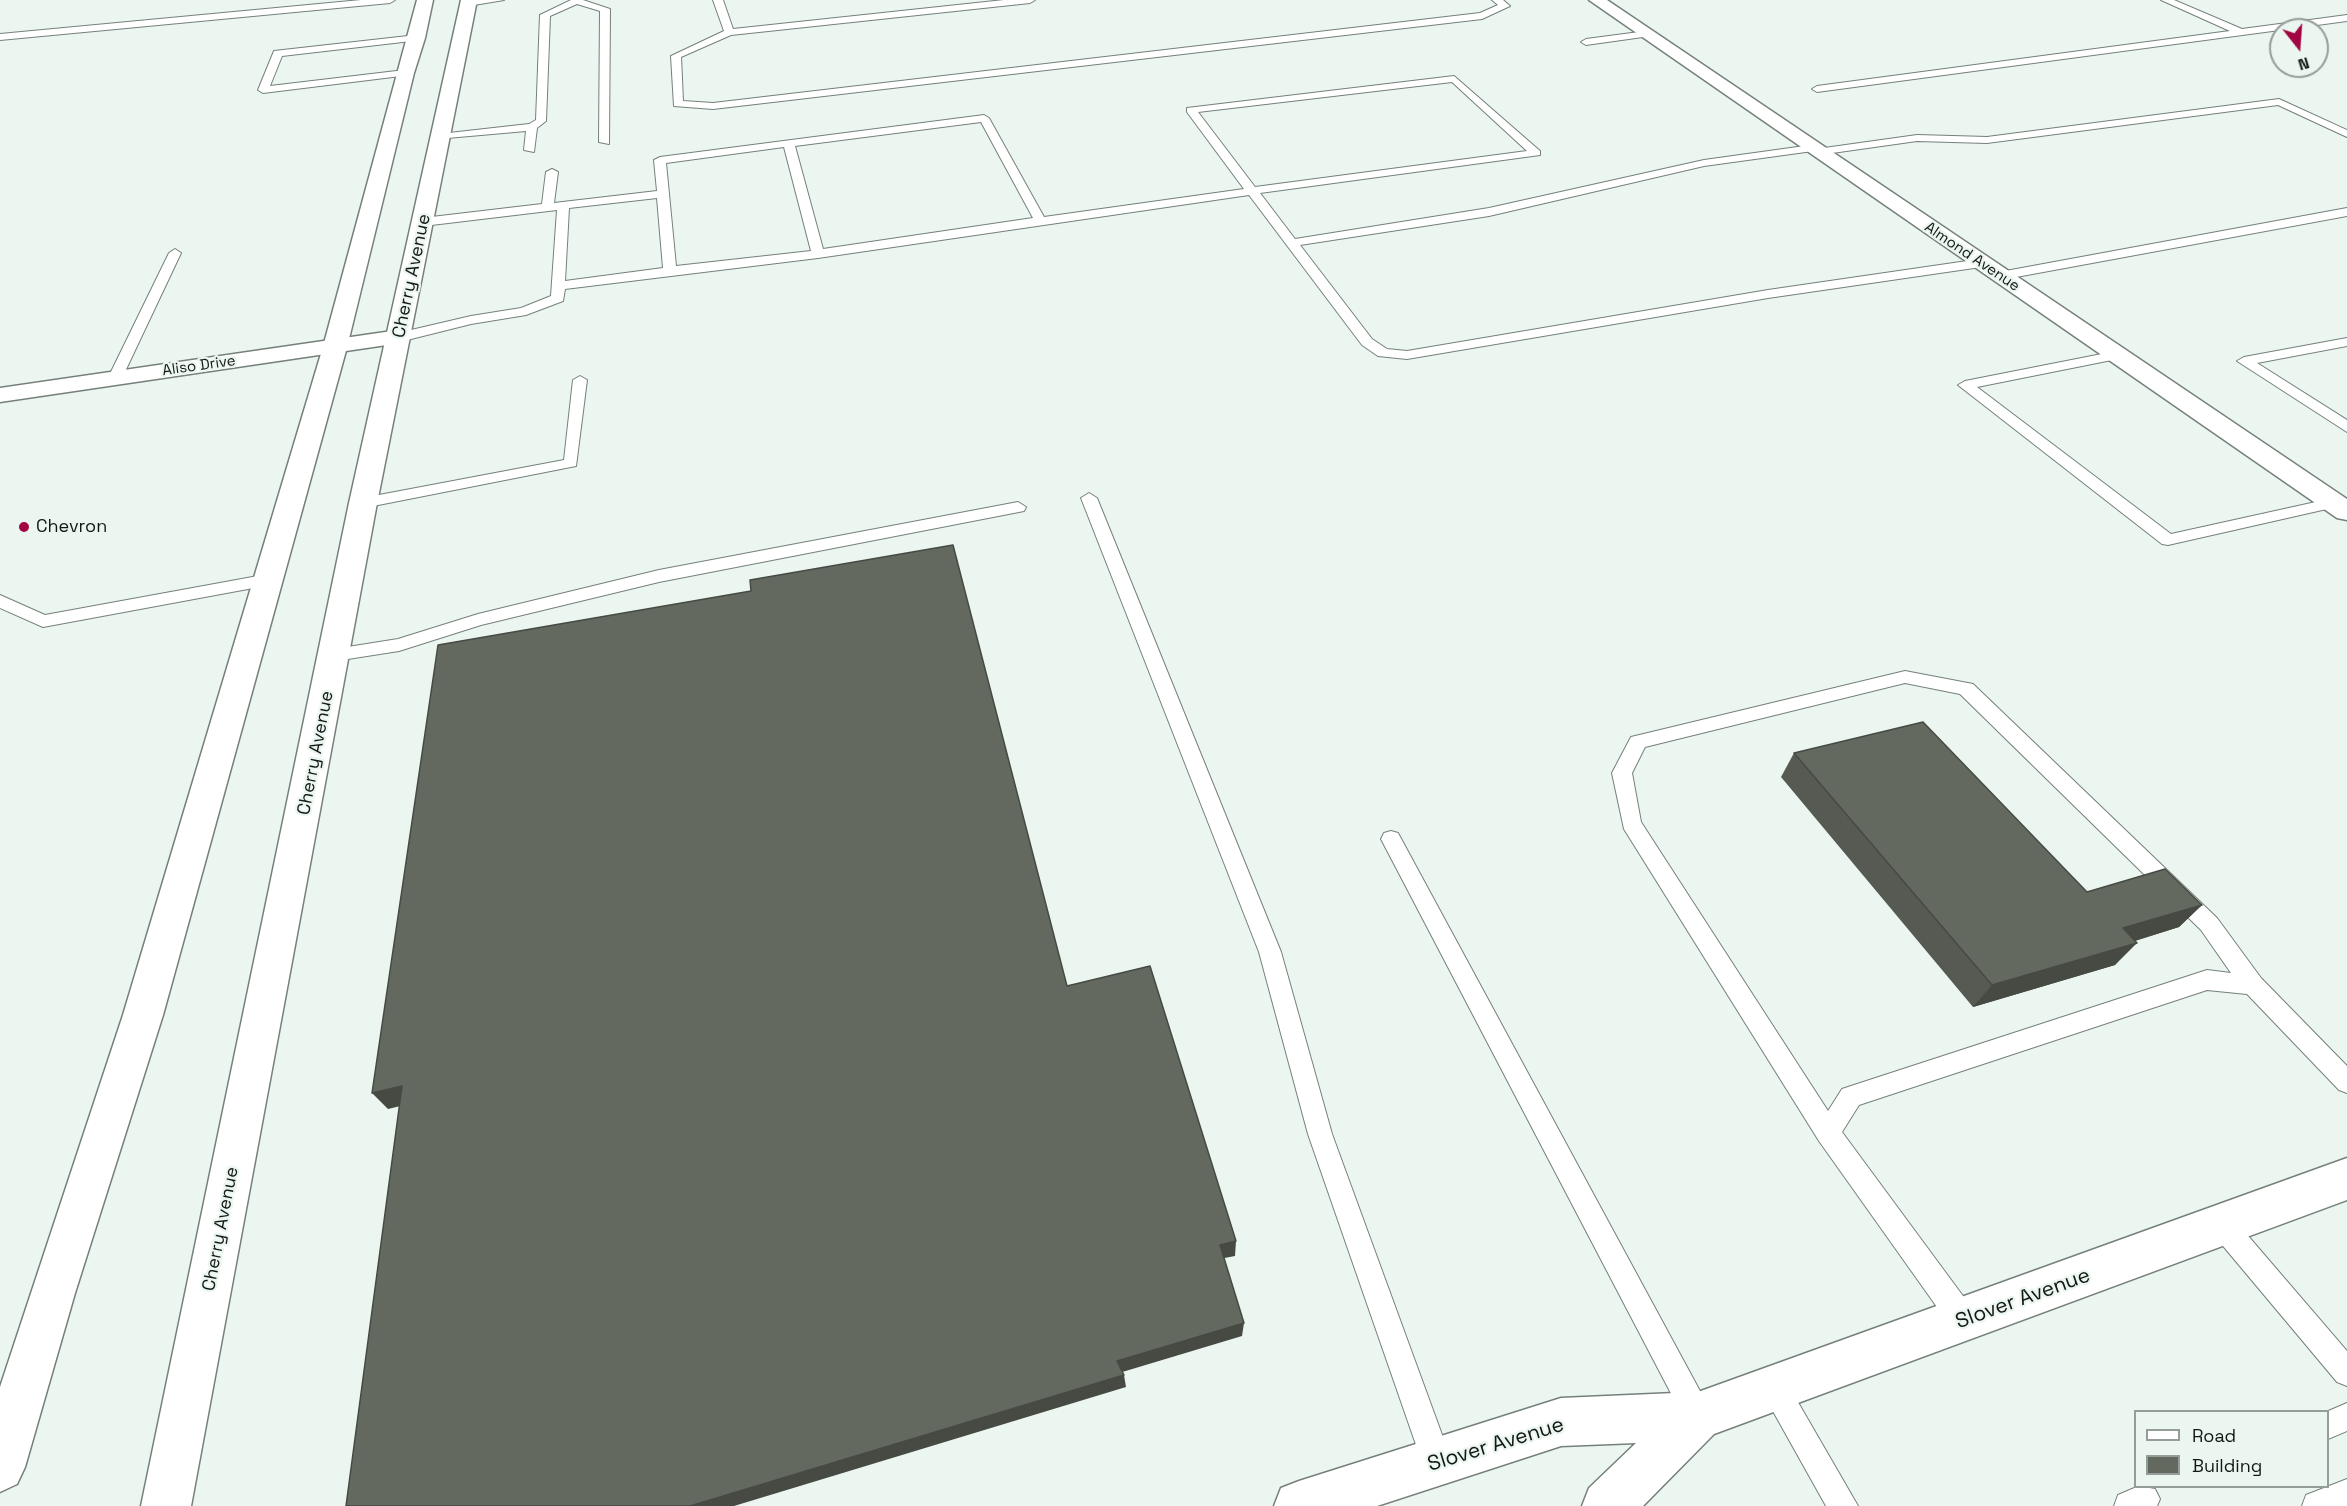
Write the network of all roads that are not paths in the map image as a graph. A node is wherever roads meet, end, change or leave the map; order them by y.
1 (390, 0) edge
2 (425, 0) edge
3 (499, 0) edge
4 (576, 0) edge
5 (718, 0) edge
6 (1030, 0) edge
7 (1497, 0) edge
8 (1597, 0) edge
9 (2166, 0) edge
10 (469, 2) edge
11 (2347, 18) edge
12 (729, 32) junction
13 (2241, 32) junction
14 (1647, 34) junction
15 (0, 37) edge
16 (417, 38) junction
17 (1586, 42) dead end
18 (405, 73) junction
19 (1817, 89) dead end
20 (532, 127) junction
21 (2347, 134) edge
22 (440, 137) junction
23 (605, 142) dead end
24 (789, 143) junction
25 (530, 150) dead end
26 (1815, 150) junction
27 (552, 172) dead end
28 (1252, 191) junction
29 (663, 194) junction
30 (563, 205) junction
31 (548, 207) junction
32 (2347, 212) edge
33 (1040, 221) junction
34 (423, 222) junction
35 (1292, 243) junction
36 (175, 253) dead end
37 (818, 254) junction
38 (1981, 262) junction
39 (670, 271) junction
40 (2000, 276) junction
41 (558, 286) junction
42 (399, 337) junction
43 (2347, 342) edge
44 (335, 346) junction
45 (2117, 355) junction
46 (116, 378) junction
47 (580, 380) dead end
48 (0, 395) edge
49 (2347, 428) edge
50 (1089, 498) dead end
51 (363, 503) junction
52 (1018, 507) dead end
53 (2340, 508) edge
54 (269, 579) junction
55 (0, 601) edge
56 (335, 655) junction
57 (1391, 839) dead end
58 (2253, 985) junction
59 (2347, 1083) edge
60 (1828, 1133) junction
61 (2347, 1179) edge
62 (2222, 1225) junction
63 (1964, 1321) junction
64 (2347, 1372) edge
65 (1774, 1388) junction
66 (1698, 1416) junction
67 (2347, 1417) edge
68 (2329, 1425) edge
69 (1437, 1462) junction
70 (0, 1467) edge
71 (2347, 1494) edge
72 (166, 1506) edge
73 (1299, 1506) edge
74 (1607, 1506) edge
75 (1843, 1506) edge
76 (2317, 1506) edge

1 - 15 lane
2 - 16 main road
3 - 10 lane
4 - 20 lane
4 - 23 lane
5 - 12 lane
6 - 12 lane
7 - 12 lane
8 - 14 main road, Almond Avenue
9 - 13 lane
10 - 22 main road, Cherry Avenue
11 - 13 lane
13 - 19 lane
14 - 17 lane
14 - 26 main road, Almond Avenue
16 - 18 main road
16 - 18 lane
18 - 44 main road
20 - 22 lane
20 - 25 lane
21 - 26 lane
22 - 34 main road, Cherry Avenue
24 - 29 lane
24 - 33 lane
24 - 37 lane
26 - 35 lane
26 - 38 main road, Almond Avenue
27 - 31 lane
28 - 28 lane
28 - 33 lane
28 - 35 lane
29 - 30 lane
29 - 39 lane
30 - 31 lane
30 - 41 lane
31 - 34 lane
32 - 40 lane
33 - 37 lane
34 - 42 main road, Cherry Avenue
35 - 38 lane
36 - 46 lane
37 - 39 lane
38 - 40 main road, Almond Avenue
39 - 41 lane
40 - 45 main road, Almond Avenue
41 - 42 lane
42 - 44 main road, Aliso Drive
42 - 51 main road, Cherry Avenue
43 - 49 lane
44 - 46 main road, Aliso Drive
44 - 54 main road
45 - 53 main road, Almond Avenue
45 - 53 lane
46 - 48 main road, Aliso Drive
47 - 51 lane
50 - 69 lane
51 - 56 main road, Cherry Avenue
52 - 56 lane
54 - 55 lane
54 - 70 main road
56 - 72 main road, Cherry Avenue
57 - 66 lane
58 - 59 lane
58 - 60 lane
58 - 60 lane
60 - 63 lane
61 - 62 main road, Slover Avenue
62 - 63 main road, Slover Avenue
62 - 64 lane
63 - 65 main road, Slover Avenue
65 - 66 main road, Slover Avenue
65 - 75 lane
66 - 69 main road, Slover Avenue
66 - 74 main road, Slover Avenue
67 - 68 lane
69 - 73 main road, Slover Avenue
71 - 76 lane

